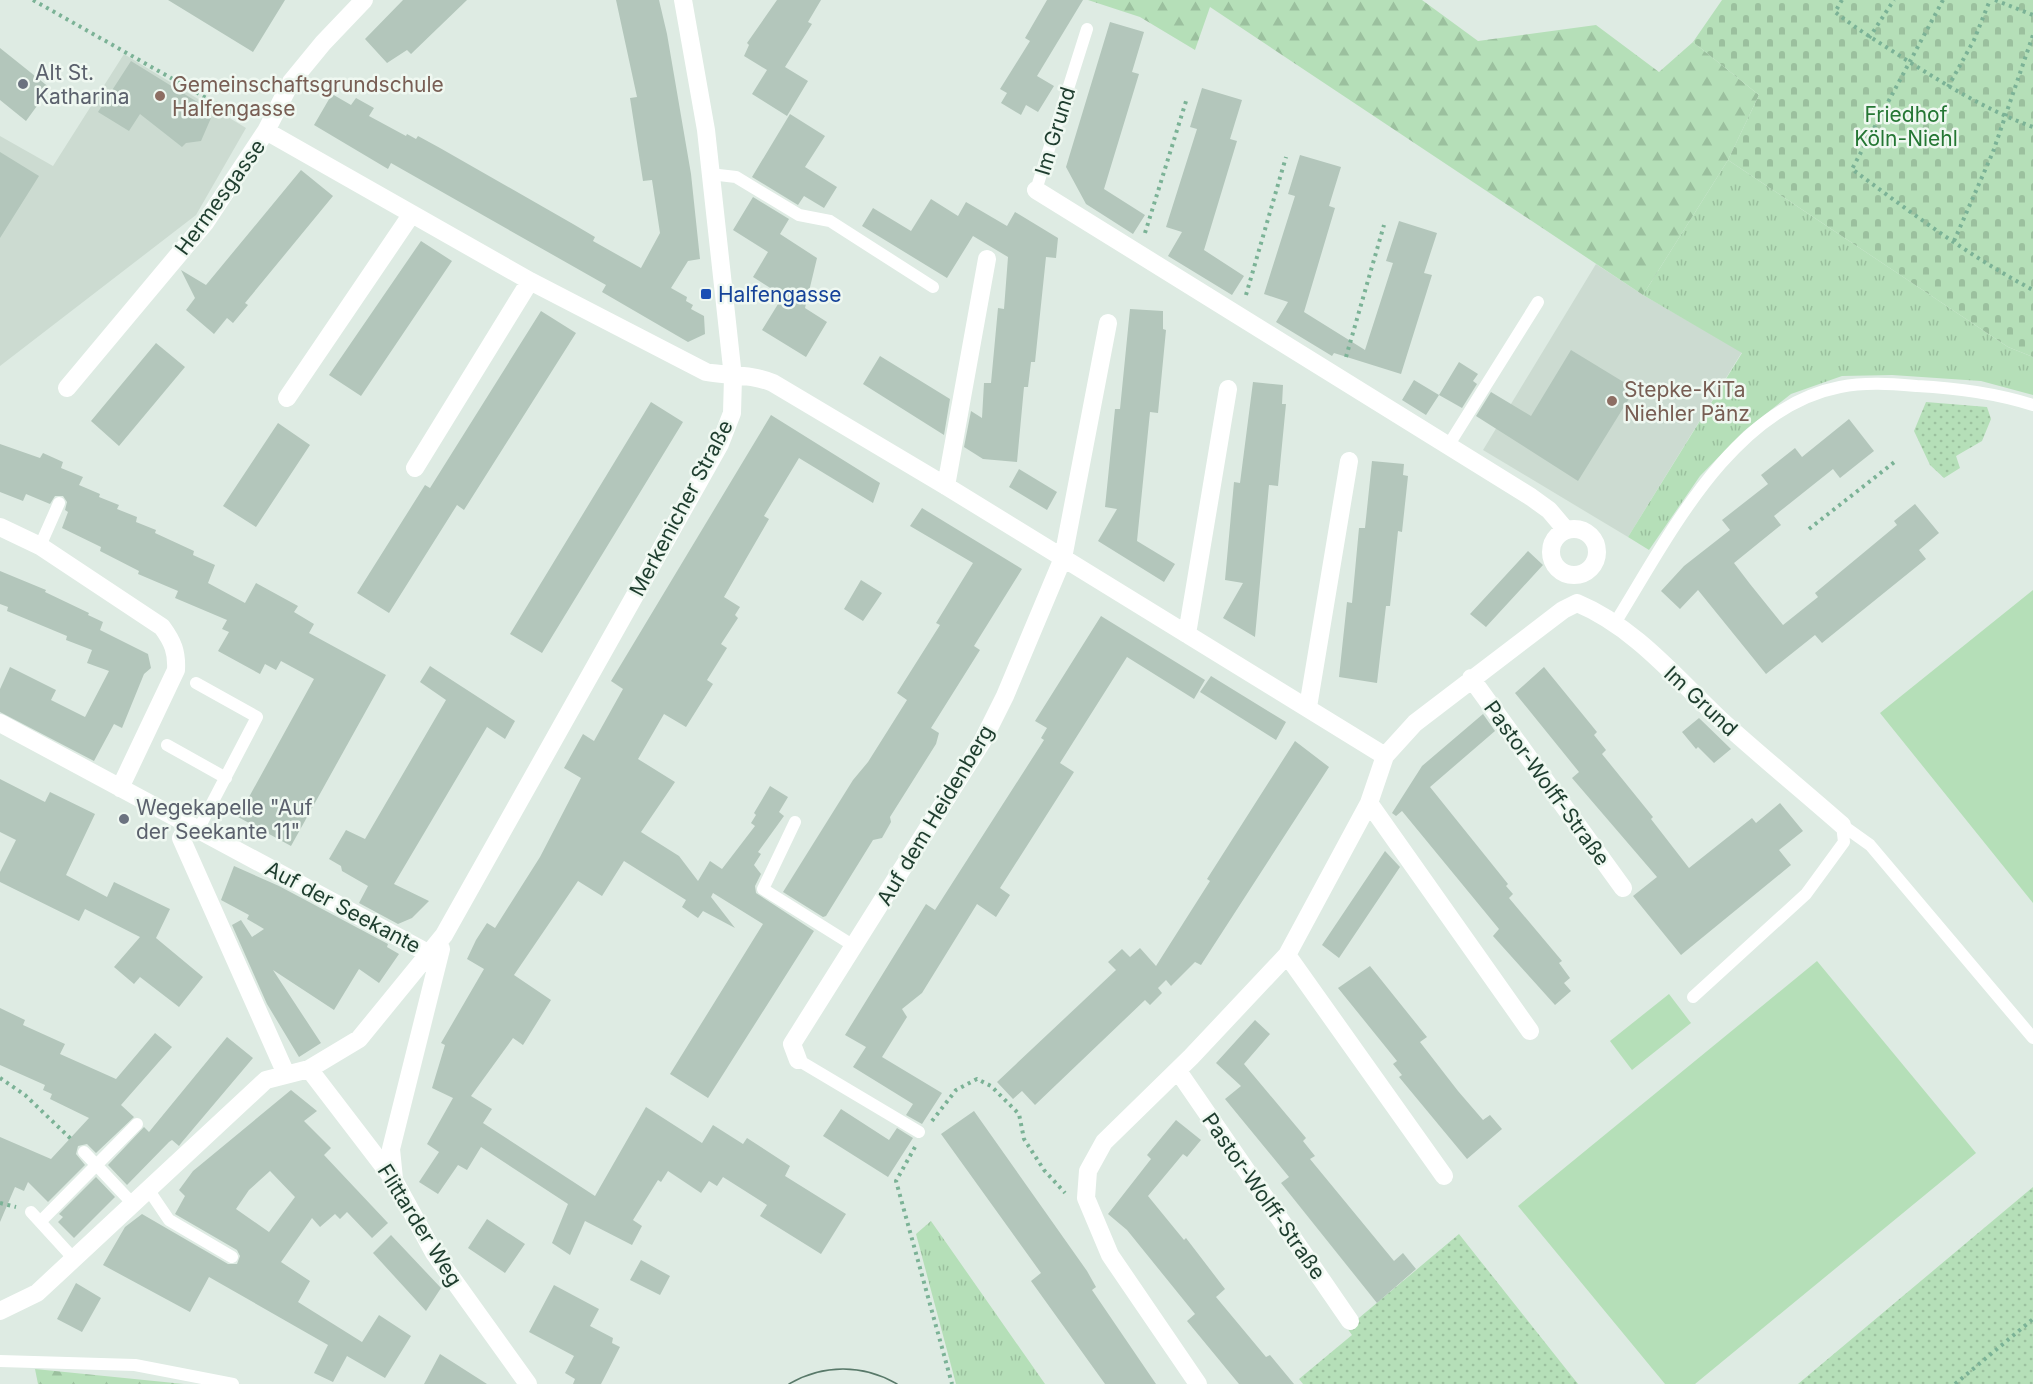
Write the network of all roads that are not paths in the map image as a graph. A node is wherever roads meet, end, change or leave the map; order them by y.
1 (364, 0) edge
2 (683, 0) edge
3 (1087, 29) dead end
4 (266, 131) junction
5 (710, 174) junction
6 (1036, 190) joint
7 (411, 215) junction
8 (987, 260) dead end
9 (530, 281) junction
10 (933, 286) dead end
11 (1538, 302) dead end
12 (1108, 323) dead end
13 (733, 376) junction
14 (67, 388) dead end
15 (1228, 389) dead end
16 (287, 398) dead end
17 (2033, 405) edge
18 (1448, 446) junction
19 (1349, 461) dead end
20 (415, 468) dead end
21 (946, 486) junction
22 (59, 503) dead end
23 (0, 527) edge
24 (1566, 530) junction
25 (40, 546) junction
26 (1063, 558) junction
27 (1571, 575) junction
28 (1577, 603) junction
29 (1615, 623) junction
30 (1187, 634) junction
31 (1471, 678) junction
32 (196, 683) dead end
33 (1308, 706) junction
34 (0, 723) edge
35 (167, 745) dead end
36 (1385, 756) junction
37 (226, 778) junction
38 (120, 788) junction
39 (1369, 803) junction
40 (795, 822) dead end
41 (1842, 825) junction
42 (193, 827) junction
43 (1623, 888) dead end
44 (854, 946) junction
45 (1287, 955) junction
46 (434, 956) junction
47 (1693, 997) dead end
48 (1530, 1031) dead end
49 (2033, 1038) edge
50 (798, 1060) joint
51 (309, 1069) junction
52 (1178, 1071) junction
53 (286, 1074) junction
54 (137, 1124) dead end
55 (921, 1134) road end
56 (84, 1152) road end
57 (97, 1166) junction
58 (1443, 1176) dead end
59 (394, 1180) junction
60 (148, 1189) junction
61 (133, 1204) junction
62 (31, 1212) dead end
63 (40, 1222) junction
64 (232, 1257) dead end
65 (74, 1259) junction
66 (0, 1311) edge
67 (1350, 1321) dead end
68 (0, 1361) edge
69 (233, 1384) edge
70 (528, 1384) edge
71 (1198, 1384) edge

1 - 4 street, Hermesgasse
2 - 5 street, Merkenicher Straße
3 - 6 lane, Im Grund
4 - 7 street
4 - 14 street, Hermesgasse
5 - 10 lane
5 - 13 street, Merkenicher Straße
6 - 18 street, Im Grund
7 - 9 street
7 - 16 street
8 - 21 street
9 - 13 street
9 - 20 street
11 - 18 lane
12 - 26 street, Auf dem Heidenberg
13 - 21 street
13 - 46 street, Merkenicher Straße
15 - 30 street
17 - 29 lane
18 - 24 street, Im Grund
19 - 33 street
21 - 26 street
22 - 25 lane
23 - 25 street
24 - 27 street
24 - 27 street
25 - 38 street
26 - 30 street
26 - 44 street, Auf dem Heidenberg
27 - 28 street
28 - 29 street, Im Grund
28 - 31 street, Pastor-Wolff-Straße
29 - 41 street, Im Grund
30 - 33 street
31 - 36 street, Pastor-Wolff-Straße
31 - 43 street, Pastor-Wolff-Straße
32 - 37 lane
33 - 36 street
34 - 38 street, Auf der Seekante
35 - 37 lane
36 - 39 street, Pastor-Wolff-Straße
37 - 42 lane
38 - 42 street, Auf der Seekante
39 - 45 street, Pastor-Wolff-Straße
39 - 48 street
40 - 44 lane
41 - 47 lane
41 - 49 lane
42 - 46 street, Auf der Seekante
42 - 53 street
44 - 50 street, Auf dem Heidenberg
45 - 52 street, Pastor-Wolff-Straße
45 - 58 street
46 - 51 street, Merkenicher Straße
46 - 59 street, Merkenicher Straße
50 - 55 lane
51 - 53 street, Merkenicher Straße
51 - 59 street, Flittarder Weg
52 - 67 street, Pastor-Wolff-Straße
52 - 71 street, Pastor-Wolff-Straße
53 - 60 street, Merkenicher Straße
54 - 57 lane
56 - 57 lane
57 - 61 lane
57 - 63 lane
59 - 70 street, Flittarder Weg
60 - 61 street, Merkenicher Straße
60 - 64 lane
61 - 65 street, Merkenicher Straße
62 - 63 lane
63 - 65 lane
65 - 66 street, Merkenicher Straße
68 - 69 lane

